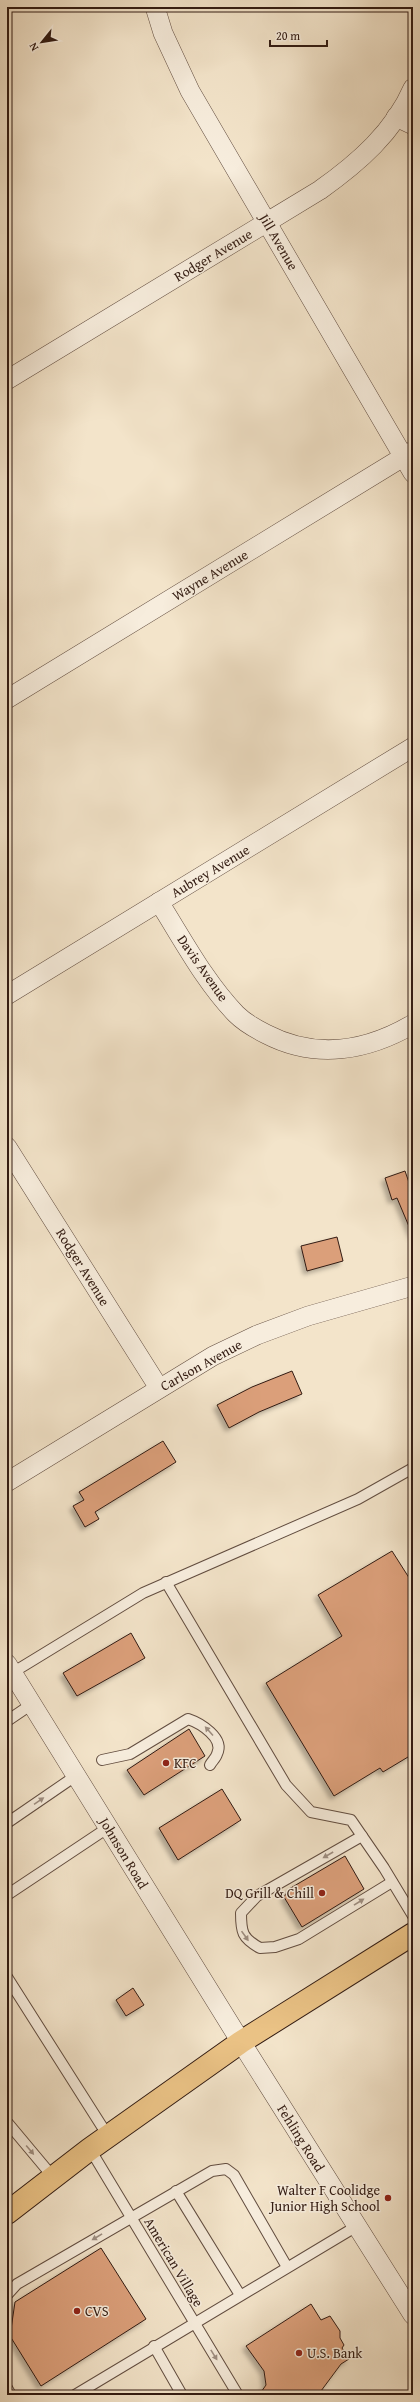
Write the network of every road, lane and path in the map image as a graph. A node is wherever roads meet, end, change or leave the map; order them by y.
1 (155, 7) edge
2 (413, 88) edge
3 (396, 117) junction
4 (413, 125) edge
5 (267, 223) junction
6 (7, 380) edge
7 (408, 454) edge
8 (413, 473) edge
9 (7, 699) edge
10 (413, 747) edge
11 (159, 902) junction
12 (7, 995) edge
13 (413, 1024) edge
14 (7, 1147) edge
15 (413, 1286) edge
16 (159, 1388) junction
17 (413, 1468) edge
18 (7, 1482) edge
19 (166, 1582) junction
20 (10, 1668) edge
21 (32, 1704) junction
22 (7, 1721) edge
23 (102, 1760) dead end
24 (210, 1765) dead end
25 (77, 1775) junction
26 (7, 1823) edge
27 (109, 1827) junction
28 (362, 1836) junction
29 (392, 1882) junction
30 (7, 1895) edge
31 (413, 1916) edge
32 (413, 1934) edge
33 (7, 1977) edge
34 (241, 2042) junction
35 (7, 2122) edge
36 (108, 2136) junction
37 (90, 2149) junction
38 (53, 2177) junction
39 (176, 2191) junction
40 (11, 2206) edge
41 (130, 2217) junction
42 (357, 2226) junction
43 (287, 2267) junction
44 (240, 2295) junction
45 (7, 2296) edge
46 (413, 2315) edge
47 (193, 2322) junction
48 (154, 2346) junction
49 (7, 2388) edge
50 (11, 2395) edge
51 (75, 2395) edge
52 (182, 2395) edge
53 (238, 2395) edge

1 - 5 street, Jill Avenue
2 - 3 street, Rodger Avenue
3 - 4 street
3 - 5 street, Rodger Avenue
5 - 6 street, Rodger Avenue
5 - 7 street, Jill Avenue
7 - 8 street, Jill Avenue
7 - 9 street, Wayne Avenue
10 - 11 street, Aubrey Avenue
11 - 12 street, Aubrey Avenue
11 - 13 street, Davis Avenue
14 - 16 street, Rodger Avenue
15 - 16 street, Carlson Avenue
16 - 18 street, Carlson Avenue
17 - 19 lane
19 - 20 lane
19 - 28 lane
20 - 21 street, Johnson Road
21 - 22 lane
21 - 25 street, Johnson Road
24 -> 23 lane
26 -> 25 lane
25 - 27 street, Johnson Road
27 - 30 lane
27 - 34 street, Johnson Road
28 - 29 lane
28 -> 29 lane
29 - 31 lane
32 - 34 main road
33 - 36 lane
34 - 36 main road
34 - 42 street, Fehling Road
35 -> 38 lane
36 - 37 main road
37 - 38 main road
37 - 41 lane, American Village
38 - 40 main road
39 - 41 lane
39 - 43 lane
39 - 44 lane
41 -> 45 lane
41 - 47 lane, American Village
42 - 43 lane
42 - 46 street, Fehling Road
43 - 44 lane
44 - 47 lane
47 - 48 lane, American Village
47 -> 53 lane
48 - 51 lane, American Village
48 - 52 lane
49 - 50 lane

